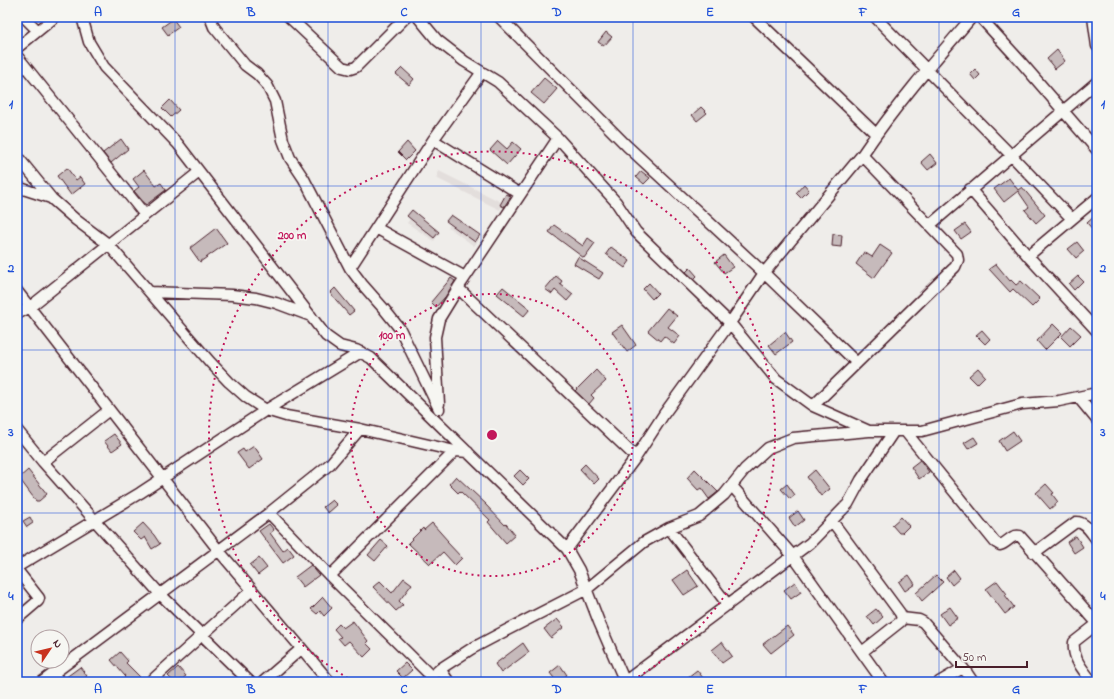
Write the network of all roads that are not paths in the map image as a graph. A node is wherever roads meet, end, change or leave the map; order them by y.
1 (24, 17) edge
2 (55, 17) edge
3 (82, 17) edge
4 (210, 17) edge
5 (289, 17) edge
6 (406, 17) edge
7 (418, 17) edge
8 (499, 17) edge
9 (754, 17) edge
10 (875, 17) edge
11 (972, 17) edge
12 (980, 17) edge
13 (1093, 17) edge
14 (38, 31) junction
15 (1097, 46) edge
16 (17, 48) edge
17 (17, 56) edge
18 (927, 69) junction
19 (482, 72) junction
20 (1097, 82) edge
21 (1064, 111) junction
22 (876, 134) junction
23 (558, 138) junction
24 (433, 140) junction
25 (1097, 150) edge
26 (862, 155) junction
27 (1011, 155) junction
28 (17, 156) edge
29 (199, 172) junction
30 (17, 187) edge
31 (970, 189) junction
32 (520, 194) junction
33 (1097, 198) edge
34 (52, 199) junction
35 (145, 215) junction
36 (1072, 219) junction
37 (930, 225) junction
38 (376, 228) junction
39 (108, 244) junction
40 (1028, 256) junction
41 (350, 268) junction
42 (764, 273) junction
43 (465, 277) junction
44 (458, 288) junction
45 (17, 290) edge
46 (150, 292) junction
47 (30, 307) junction
48 (17, 314) edge
49 (311, 317) junction
50 (730, 323) junction
51 (1097, 331) edge
52 (361, 352) junction
53 (857, 363) junction
54 (1097, 393) edge
55 (1078, 397) junction
56 (813, 406) junction
57 (439, 409) junction
58 (110, 410) junction
59 (266, 410) junction
60 (1097, 420) edge
61 (442, 426) junction
62 (360, 429) junction
63 (17, 430) edge
64 (869, 431) junction
65 (894, 431) junction
66 (905, 431) junction
67 (455, 451) junction
68 (468, 452) junction
69 (636, 457) junction
70 (43, 462) junction
71 (163, 478) junction
72 (732, 486) junction
73 (270, 512) junction
74 (95, 521) junction
75 (832, 521) junction
76 (669, 528) junction
77 (1097, 540) edge
78 (566, 549) junction
79 (219, 551) junction
80 (1034, 553) junction
81 (793, 556) junction
82 (17, 568) edge
83 (330, 576) junction
84 (587, 589) junction
85 (252, 590) junction
86 (160, 594) junction
87 (728, 605) junction
88 (17, 618) edge
89 (902, 618) junction
90 (1097, 624) edge
91 (203, 634) junction
92 (301, 649) junction
93 (862, 652) junction
94 (963, 668) junction
95 (440, 669) junction
96 (53, 674) junction
97 (428, 680) edge
98 (42, 682) edge
99 (60, 682) edge
100 (150, 682) edge
101 (250, 682) edge
102 (262, 682) edge
103 (330, 682) edge
104 (449, 682) edge
105 (625, 682) edge
106 (883, 682) edge
107 (939, 682) edge
108 (973, 682) edge
109 (1092, 682) edge

1 - 14 street
2 - 14 street
3 - 29 street
4 - 41 street
5 - 6 street
7 - 19 street
8 - 42 street
9 - 22 street
10 - 18 street
11 - 18 street
12 - 21 street
13 - 15 street
14 - 16 street
17 - 35 street
18 - 22 street
18 - 27 street
19 - 23 street
19 - 24 street
20 - 21 street
21 - 25 street
21 - 27 street
22 - 26 street
23 - 32 street
23 - 50 street
24 - 32 street
24 - 38 street
26 - 37 street
26 - 42 street
27 - 31 street
27 - 36 street
28 - 34 street
29 - 35 street
29 - 49 street
30 - 34 street
31 - 37 street
31 - 40 street
32 - 43 street
33 - 36 street
34 - 39 street
35 - 39 street
36 - 40 street
37 - 53 street
38 - 41 street
38 - 43 street
39 - 46 street
39 - 47 street
40 - 51 street
41 - 57 street
42 - 50 street
42 - 53 street
43 - 44 street
44 - 57 street
44 - 69 street
45 - 47 street
46 - 49 street
46 - 59 street
47 - 48 street
47 - 58 street
49 - 52 street
50 - 56 street
50 - 69 street
52 - 59 street
52 - 61 street
53 - 56 street
54 - 55 street
55 - 60 street
55 - 66 street
56 - 64 street
57 - 61 street
58 - 70 street
58 - 71 street
59 - 62 street
59 - 71 street
61 - 68 street
62 - 67 street
62 - 73 street
63 - 70 street
64 - 65 street
64 - 72 street
65 - 66 street
65 - 75 street
66 - 80 street
67 - 68 street
67 - 83 street
68 - 78 street
69 - 78 street
70 - 74 street
71 - 74 street
71 - 79 street
72 - 76 street
72 - 81 street
73 - 79 street
73 - 83 street
74 - 82 street
74 - 86 street
75 - 81 street
75 - 89 street
76 - 84 street
76 - 87 street
77 - 80 street
78 - 84 street
79 - 85 street
79 - 86 street
80 - 90 street
81 - 87 street
81 - 93 street
82 - 88 street
83 - 97 street
84 - 95 street
84 - 105 street
85 - 91 street
85 - 92 street
86 - 91 street
86 - 96 street
87 - 105 street
89 - 93 street
89 - 94 street
90 - 109 street
91 - 100 street
91 - 101 street
92 - 102 street
92 - 103 street
93 - 106 street
94 - 107 street
94 - 108 street
95 - 97 street
95 - 104 street
96 - 98 street
96 - 99 street

